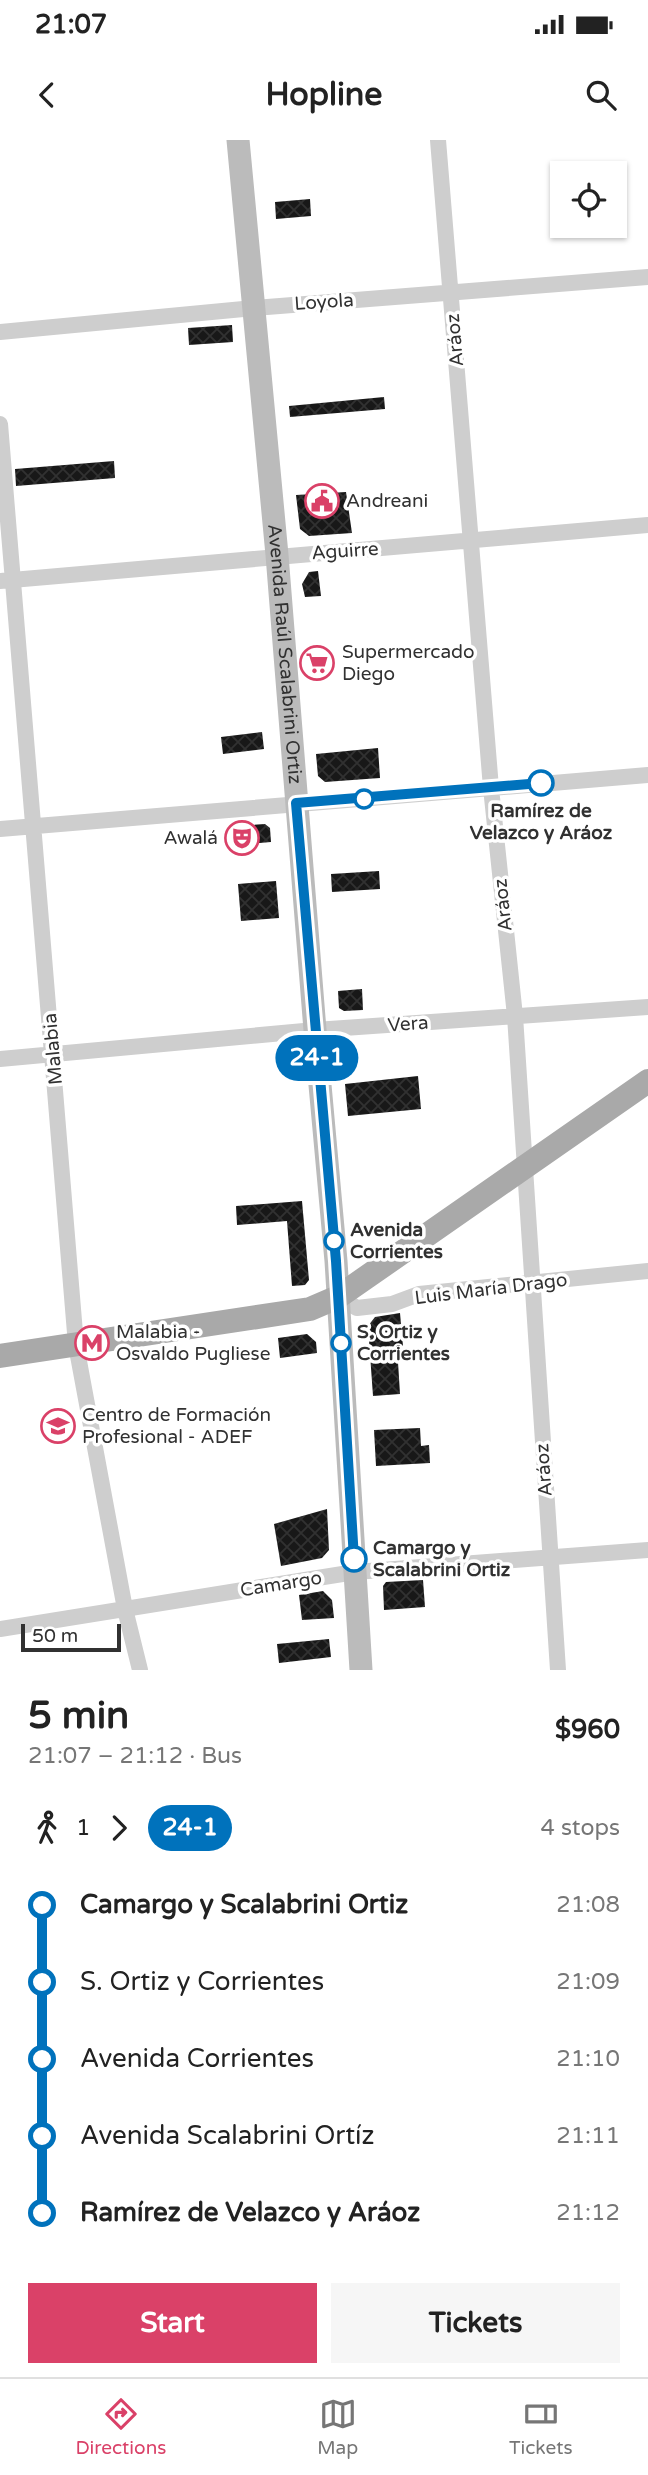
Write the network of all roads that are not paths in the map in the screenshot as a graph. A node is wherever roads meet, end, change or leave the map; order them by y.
1 (238, 140) edge
2 (438, 140) edge
3 (648, 277) edge
4 (451, 293) junction
5 (254, 308) junction
6 (0, 332) edge
7 (0, 424) edge
8 (648, 525) edge
9 (472, 542) junction
10 (277, 555) junction
11 (6, 580) edge
12 (648, 775) edge
13 (492, 788) junction
14 (296, 803) junction
15 (34, 827) junction
16 (0, 829) edge
17 (648, 1007) edge
18 (515, 1016) junction
19 (314, 1030) junction
20 (54, 1053) junction
21 (0, 1059) edge
22 (648, 1081) edge
23 (525, 1167) junction
24 (648, 1270) edge
25 (531, 1283) junction
26 (338, 1297) junction
27 (76, 1345) junction
28 (0, 1356) edge
29 (648, 1550) edge
30 (550, 1558) junction
31 (355, 1572) junction
32 (125, 1609) junction
33 (0, 1629) edge
34 (140, 1670) edge
35 (361, 1670) edge
36 (558, 1670) edge

1 - 5 main road, Avenida Raúl Scalabrini Ortiz
2 - 4 street, Aráoz
3 - 4 street, Loyola
4 - 5 street, Loyola
4 - 9 street, Aráoz
5 - 6 street, Loyola
5 - 10 main road, Avenida Raúl Scalabrini Ortiz
7 - 11 street, Malabia
8 - 9 street, Aguirre
9 - 10 street, Aguirre
9 - 13 street, Aráoz
10 - 11 street, Aguirre
10 - 14 main road, Avenida Raúl Scalabrini Ortiz
11 - 15 street, Malabia
12 - 13 street
13 - 14 street
13 - 18 street, Aráoz
14 - 15 street
14 - 19 main road, Avenida Raúl Scalabrini Ortiz
15 - 16 street
15 - 20 street, Malabia
17 - 18 street, Vera
18 - 19 street, Vera
18 - 23 street, Aráoz
19 - 20 street, Vera
19 - 26 main road, Avenida Raúl Scalabrini Ortiz
20 - 21 street, Vera
20 - 27 street, Malabia
22 - 23 main road
23 - 25 street, Aráoz
23 - 26 main road
24 - 25 street, Luis María Drago
25 - 26 street, Luis María Drago
25 - 30 street, Aráoz
26 - 27 main road
26 - 31 main road, Avenida Raúl Scalabrini Ortiz
27 - 28 main road
27 - 32 street, Malabia
29 - 30 street, Camargo
30 - 31 street, Camargo
30 - 36 street, Aráoz
31 - 32 street, Camargo
31 - 35 main road, Avenida Raúl Scalabrini Ortiz
32 - 33 street, Camargo
32 - 34 street, Malabia

